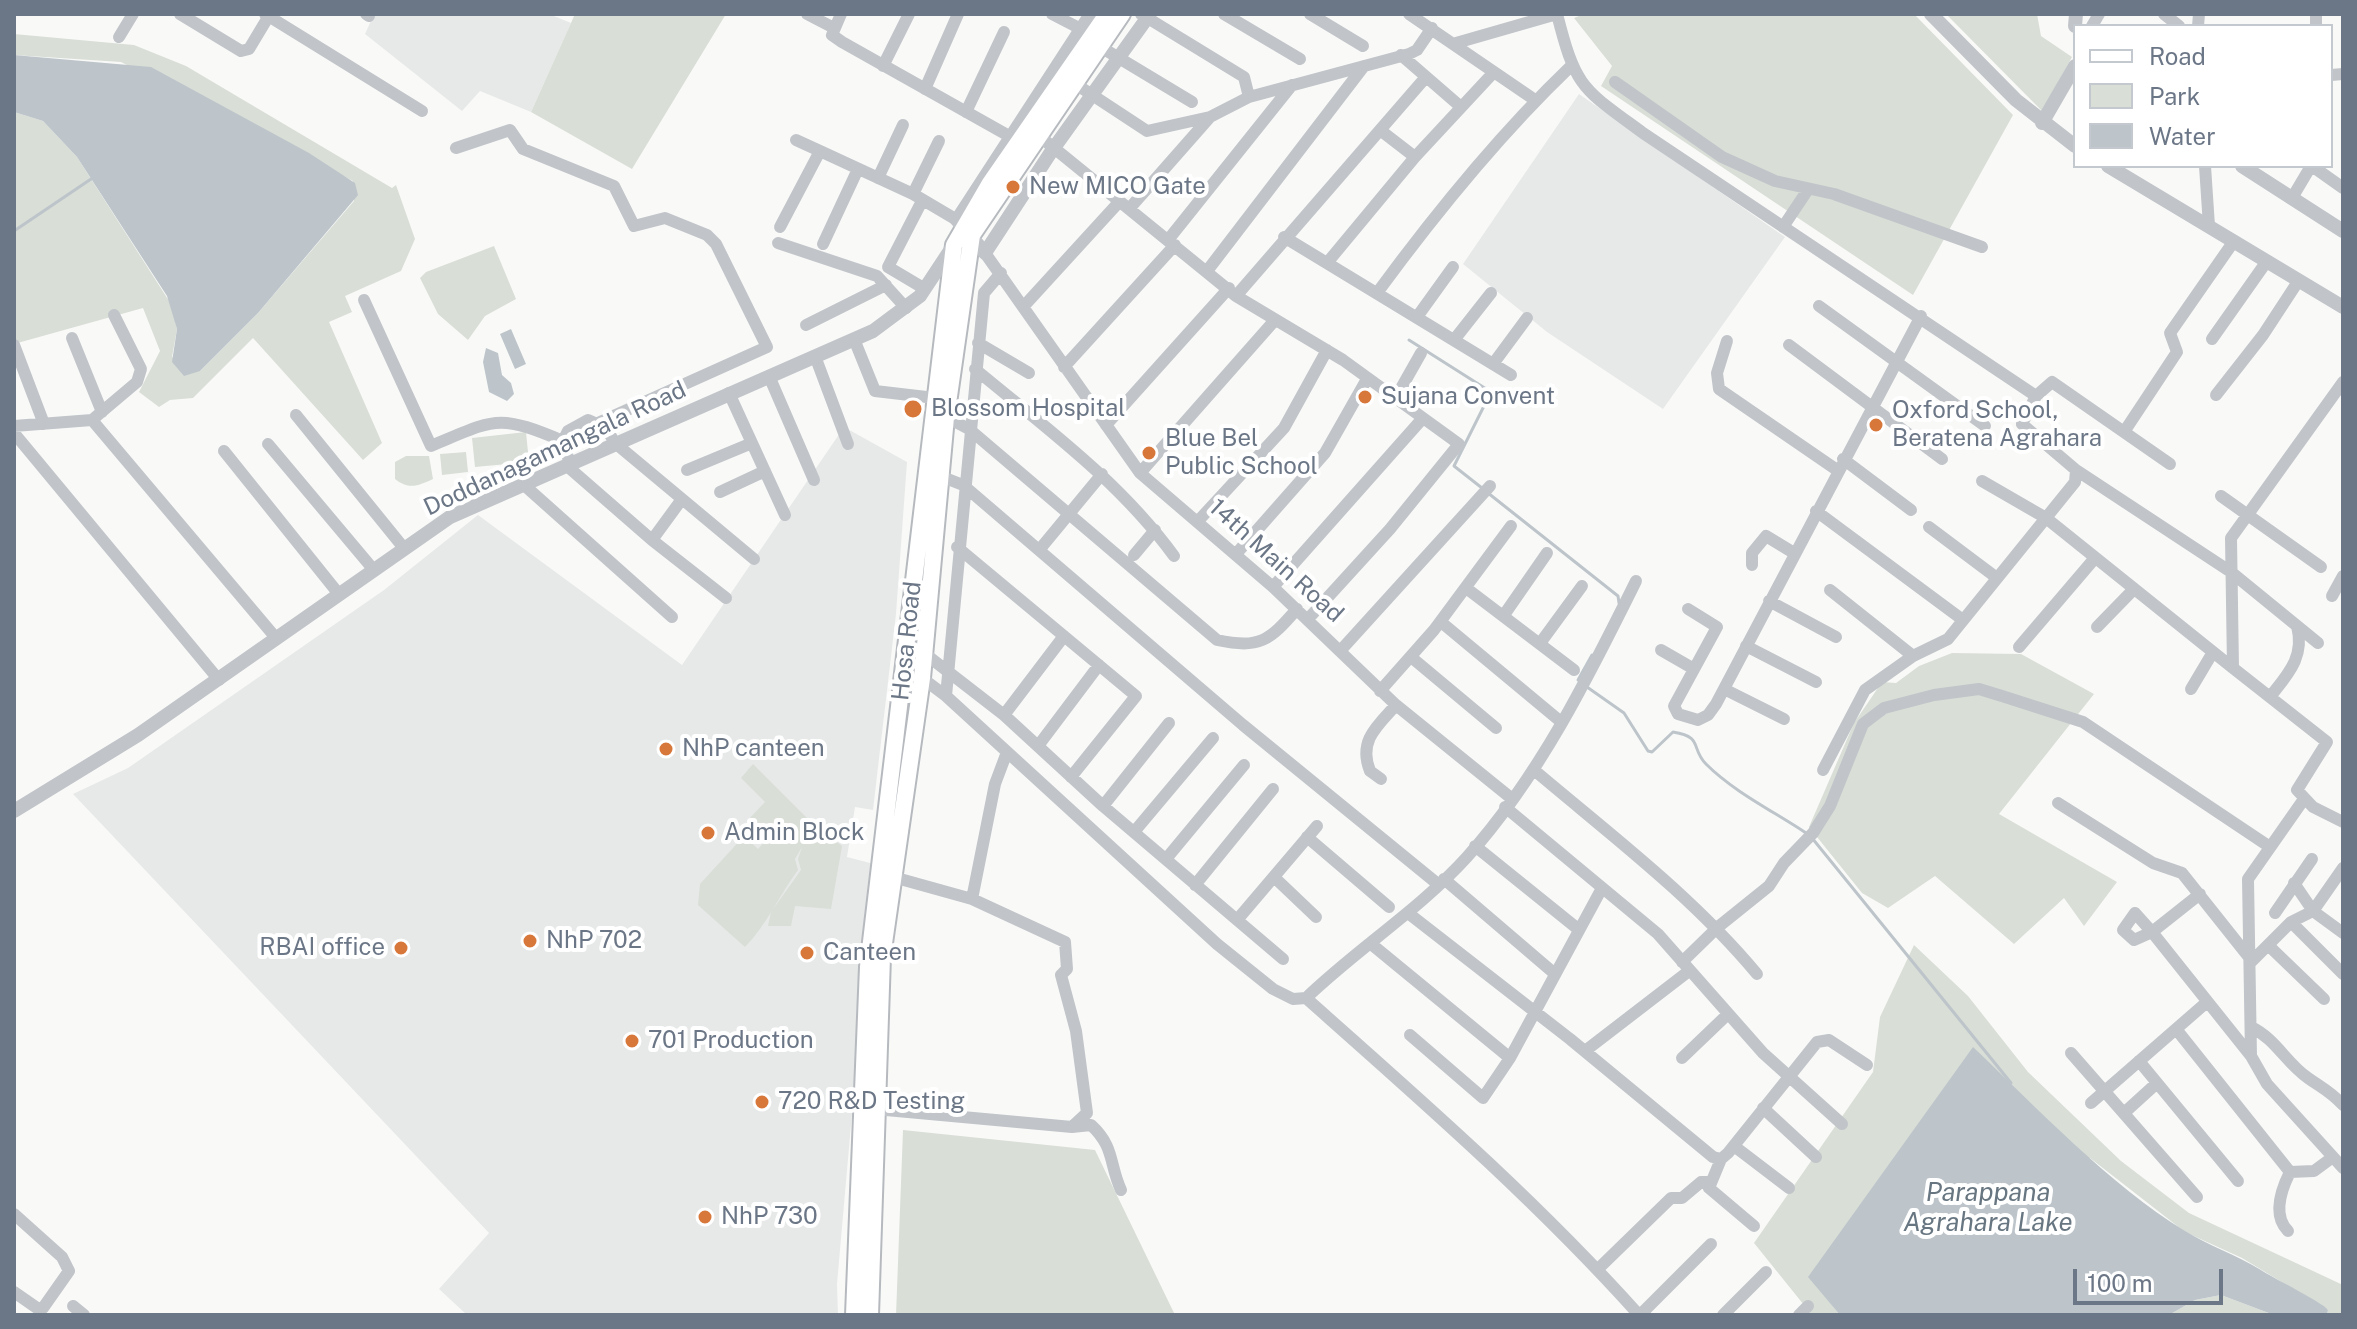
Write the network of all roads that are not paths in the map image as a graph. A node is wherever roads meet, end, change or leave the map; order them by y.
1 (133, 14) edge
2 (180, 14) edge
3 (807, 14) edge
4 (841, 14) edge
5 (909, 14) edge
6 (958, 14) edge
7 (1052, 14) edge
8 (1091, 14) edge
9 (1107, 14) edge
10 (1122, 14) edge
11 (1224, 14) edge
12 (1310, 14) edge
13 (1409, 14) edge
14 (1557, 14) edge
15 (1931, 14) edge
16 (268, 15) edge
17 (1146, 15) edge
18 (834, 28) junction
19 (1432, 28) junction
20 (1081, 29) junction
21 (1004, 32) dead end
22 (119, 37) dead end
23 (1456, 43) junction
24 (1099, 46) junction
25 (1363, 46) dead end
26 (1401, 55) junction
27 (1118, 58) junction
28 (1300, 59) dead end
29 (883, 66) junction
30 (1364, 66) junction
31 (1570, 67) junction
32 (2073, 69) edge
33 (1494, 72) junction
34 (1426, 77) junction
35 (1615, 82) dead end
36 (1074, 83) junction
37 (1292, 85) junction
38 (925, 89) junction
39 (1092, 96) junction
40 (1249, 97) junction
41 (1535, 100) junction
42 (1192, 102) dead end
43 (1461, 107) junction
44 (422, 111) dead end
45 (966, 112) junction
46 (1210, 117) junction
47 (2042, 123) junction
48 (903, 125) dead end
49 (1380, 130) junction
50 (1038, 135) junction
51 (1014, 138) junction
52 (796, 140) dead end
53 (939, 141) dead end
54 (2073, 145) edge
55 (456, 148) dead end
56 (1054, 148) junction
57 (820, 151) junction
58 (1415, 157) junction
59 (2111, 168) edge
60 (2205, 168) edge
61 (2245, 168) edge
62 (2311, 168) edge
63 (2315, 168) edge
64 (858, 169) junction
65 (878, 178) junction
66 (2343, 188) edge
67 (1807, 191) junction
68 (918, 198) junction
69 (2292, 198) junction
70 (1124, 205) junction
71 (964, 226) junction
72 (2209, 226) junction
73 (780, 227) dead end
74 (1783, 227) junction
75 (2343, 231) edge
76 (1284, 237) junction
77 (2234, 241) junction
78 (1172, 242) junction
79 (778, 243) dead end
80 (823, 244) dead end
81 (954, 245) junction
82 (1982, 247) dead end
83 (977, 253) junction
84 (2267, 261) junction
85 (1327, 263) junction
86 (1453, 267) dead end
87 (1207, 271) junction
88 (1001, 273) junction
89 (2299, 280) junction
90 (886, 285) junction
91 (925, 289) junction
92 (1233, 292) junction
93 (1377, 293) junction
94 (1491, 293) dead end
95 (364, 300) dead end
96 (1024, 306) junction
97 (1819, 306) dead end
98 (2343, 307) edge
99 (906, 308) junction
100 (114, 315) dead end
101 (1921, 316) junction
102 (1417, 317) junction
103 (1527, 318) dead end
104 (1275, 320) junction
105 (806, 325) dead end
106 (72, 338) dead end
107 (854, 339) junction
108 (2212, 339) dead end
109 (1454, 340) junction
110 (1727, 341) dead end
111 (978, 343) junction
112 (14, 345) edge
113 (1789, 345) dead end
114 (1327, 350) junction
115 (1421, 353) dead end
116 (815, 356) junction
117 (1894, 362) junction
118 (1493, 364) junction
119 (1064, 367) junction
120 (975, 369) junction
121 (1029, 373) dead end
122 (1511, 375) dead end
123 (769, 376) junction
124 (1367, 379) junction
125 (2343, 382) edge
126 (729, 393) junction
127 (2216, 395) dead end
128 (2036, 396) junction
129 (935, 398) junction
130 (1395, 399) junction
131 (1871, 405) junction
132 (296, 415) dead end
133 (97, 416) junction
134 (946, 417) junction
135 (1423, 418) junction
136 (598, 423) junction
137 (44, 424) junction
138 (1106, 425) junction
139 (14, 426) edge
140 (1985, 426) dead end
141 (969, 429) junction
142 (2124, 432) junction
143 (14, 433) edge
144 (563, 441) junction
145 (615, 443) junction
146 (752, 443) junction
147 (268, 444) dead end
148 (848, 444) dead end
149 (224, 451) dead end
150 (1942, 459) dead end
151 (2170, 464) dead end
152 (569, 465) junction
153 (1840, 465) junction
154 (687, 470) dead end
155 (2076, 470) junction
156 (765, 471) junction
157 (1140, 473) junction
158 (1102, 474) junction
159 (940, 476) junction
160 (814, 480) dead end
161 (1982, 481) dead end
162 (524, 485) junction
163 (963, 485) junction
164 (1490, 486) dead end
165 (720, 492) dead end
166 (2221, 496) dead end
167 (682, 499) junction
168 (1911, 510) dead end
169 (1816, 511) junction
170 (1071, 512) junction
171 (785, 515) dead end
172 (2249, 515) junction
173 (2046, 518) junction
174 (1199, 520) junction
175 (1511, 526) dead end
176 (1929, 527) dead end
177 (1155, 530) junction
178 (652, 540) junction
179 (403, 547) junction
180 (957, 547) junction
181 (1040, 549) junction
182 (1547, 553) dead end
183 (1794, 553) junction
184 (1236, 554) junction
185 (1134, 555) dead end
186 (1174, 556) dead end
187 (2095, 558) junction
188 (754, 559) dead end
189 (1752, 565) dead end
190 (2321, 567) dead end
191 (373, 569) junction
192 (2231, 572) junction
193 (2343, 576) edge
194 (1997, 578) junction
195 (1636, 581) dead end
196 (922, 585) junction
197 (1582, 586) dead end
198 (1273, 587) junction
199 (1466, 588) junction
200 (2134, 589) junction
201 (1830, 590) dead end
202 (338, 593) junction
203 (2332, 596) dead end
204 (726, 598) dead end
205 (1769, 601) junction
206 (1688, 609) dead end
207 (1302, 614) junction
208 (1504, 615) junction
209 (672, 617) dead end
210 (1963, 620) junction
211 (1441, 622) junction
212 (2297, 626) junction
213 (2097, 627) dead end
214 (1064, 636) junction
215 (1836, 637) dead end
216 (276, 638) junction
217 (1541, 642) junction
218 (2318, 643) dead end
219 (1746, 646) junction
220 (2019, 647) dead end
221 (1341, 650) junction
222 (1661, 650) dead end
223 (2213, 652) junction
224 (924, 653) junction
225 (1913, 656) junction
226 (1411, 657) junction
227 (1099, 665) junction
228 (948, 668) junction
229 (2233, 668) junction
230 (1694, 669) junction
231 (1574, 670) dead end
232 (922, 678) junction
233 (219, 680) junction
234 (1816, 682) dead end
235 (1724, 689) junction
236 (2191, 689) dead end
237 (1380, 691) junction
238 (946, 696) junction
239 (2270, 697) junction
240 (1396, 705) junction
241 (1004, 715) junction
242 (1784, 719) dead end
243 (1560, 721) junction
244 (1169, 723) dead end
245 (1496, 728) dead end
246 (1213, 738) dead end
247 (1038, 746) junction
248 (1007, 752) junction
249 (1244, 765) dead end
250 (1534, 770) junction
251 (1823, 770) dead end
252 (1071, 777) junction
253 (1381, 779) dead end
254 (1273, 789) dead end
255 (2304, 799) junction
256 (1508, 802) junction
257 (2058, 803) dead end
258 (1103, 806) junction
259 (14, 811) edge
260 (2343, 822) edge
261 (1317, 826) dead end
262 (1134, 832) junction
263 (1307, 837) junction
264 (1475, 846) junction
265 (2270, 847) junction
266 (1166, 859) junction
267 (2312, 859) dead end
268 (2343, 868) edge
269 (893, 877) junction
270 (1275, 878) junction
271 (1441, 882) junction
272 (2294, 883) junction
273 (1195, 885) junction
274 (1602, 888) junction
275 (2200, 894) junction
276 (972, 899) junction
277 (1389, 907) dead end
278 (2313, 911) junction
279 (1408, 913) junction
280 (2275, 913) dead end
281 (1316, 917) dead end
282 (1237, 920) junction
283 (2291, 922) junction
284 (1718, 927) junction
285 (1578, 929) junction
286 (2343, 933) edge
287 (1370, 943) junction
288 (2269, 946) junction
289 (1283, 959) dead end
290 (2252, 961) junction
291 (1686, 966) junction
292 (1555, 974) junction
293 (1757, 974) dead end
294 (2343, 974) edge
295 (1306, 998) junction
296 (2324, 999) dead end
297 (2207, 1002) junction
298 (1534, 1014) junction
299 (1728, 1014) junction
300 (2251, 1027) junction
301 (2176, 1029) junction
302 (1410, 1035) dead end
303 (1585, 1051) junction
304 (2071, 1053) dead end
305 (2251, 1056) junction
306 (1510, 1058) junction
307 (1682, 1058) dead end
308 (2139, 1061) junction
309 (1867, 1065) dead end
310 (1789, 1076) junction
311 (2157, 1083) junction
312 (2105, 1091) junction
313 (2091, 1103) dead end
314 (2343, 1105) edge
315 (1763, 1108) junction
316 (875, 1109) junction
317 (2124, 1113) junction
318 (1842, 1124) dead end
319 (1072, 1127) junction
320 (1734, 1146) junction
321 (1816, 1157) dead end
322 (2333, 1157) junction
323 (1721, 1159) junction
324 (2343, 1168) edge
325 (2290, 1172) junction
326 (2238, 1181) dead end
327 (1709, 1182) junction
328 (1789, 1188) dead end
329 (1121, 1190) dead end
330 (2197, 1197) dead end
331 (14, 1214) edge
332 (1754, 1226) dead end
333 (2288, 1231) dead end
334 (1711, 1244) dead end
335 (1598, 1269) junction
336 (1766, 1272) dead end
337 (14, 1292) edge
338 (73, 1306) dead end
339 (84, 1315) edge
340 (854, 1315) edge
341 (870, 1315) edge
342 (1640, 1315) edge
343 (1723, 1315) edge

1 - 22 street
2 - 16 street
3 - 18 street
4 - 18 street
5 - 29 street
6 - 38 street
7 - 20 street
8 - 20 street
9 - 51 main road, Hosa Road
10 - 24 main road, Hosa Road
11 - 28 street
12 - 25 street
13 - 19 street
14 - 23 street
14 - 31 street
15 - 47 street
16 - 44 street
17 - 27 street
17 - 40 street
18 - 29 street
19 - 23 street
19 - 26 street
20 - 51 street
21 - 45 street
23 - 33 street
24 - 27 street
24 - 36 main road, Hosa Road
26 - 30 street
26 - 34 street
27 - 39 street
27 - 42 street
29 - 38 street
30 - 37 street
30 - 87 street
31 - 41 street
31 - 74 street
32 - 47 street
33 - 41 street
33 - 43 street
34 - 43 street
34 - 49 street
35 - 67 street
36 - 39 street
36 - 50 main road, Hosa Road
37 - 40 street
37 - 78 street
38 - 45 street
39 - 46 street
39 - 56 street
40 - 46 street
41 - 93 street
43 - 58 street
45 - 51 street
46 - 70 street
47 - 54 street
48 - 65 street
49 - 58 street
49 - 76 street
50 - 56 street
50 - 71 main road, Hosa Road
51 - 71 main road, Hosa Road
52 - 57 street
53 - 68 street
55 - 136 street
56 - 70 street
56 - 83 street
57 - 64 street
57 - 73 street
58 - 85 street
59 - 72 street
60 - 72 street
61 - 69 street
62 - 69 street
63 - 66 street
64 - 65 street
64 - 80 street
65 - 68 street
67 - 74 street
67 - 82 street
68 - 71 street
68 - 91 street
69 - 75 street
70 - 78 street
70 - 96 street
71 - 81 main road, Hosa Road
71 - 83 main road, Hosa Road
72 - 77 street
74 - 101 street
76 - 85 street
76 - 92 street
77 - 84 street
77 - 142 street
78 - 87 street
78 - 119 street
79 - 90 street
81 - 83 street
81 - 91 street, Doddanagamangala Road
81 - 129 main road, Hosa Road
83 - 88 street, 14th Main Road
83 - 134 main road, Hosa Road
84 - 89 street
84 - 108 street
85 - 93 street
86 - 102 street
87 - 92 street
88 - 96 street, 14th Main Road
88 - 111 street
89 - 98 street
89 - 127 street
90 - 99 street
90 - 105 street
91 - 99 street, Doddanagamangala Road
92 - 104 street
92 - 138 street
93 - 102 street
94 - 109 street
95 - 144 street
96 - 119 street, 14th Main Road
97 - 117 street
99 - 107 street, Doddanagamangala Road
100 - 133 street
101 - 117 street
101 - 128 street
102 - 109 street
103 - 118 street
104 - 114 street
104 - 157 street
106 - 133 street
107 - 116 street, Doddanagamangala Road
107 - 129 street
109 - 118 street
110 - 153 street
111 - 120 street
111 - 121 street
112 - 137 street
113 - 131 street
114 - 124 street
114 - 174 street
115 - 130 street
116 - 123 street, Doddanagamangala Road
116 - 148 street
117 - 131 street
117 - 140 street
118 - 122 street
119 - 138 street, 14th Main Road
120 - 141 street
120 - 158 street
123 - 126 street, Doddanagamangala Road
123 - 160 street
124 - 130 street
124 - 184 street
125 - 172 street
126 - 145 street, Doddanagamangala Road
126 - 146 street
128 - 142 street
128 - 155 street
129 - 196 main road, Hosa Road
130 - 135 street
131 - 150 street
131 - 153 street
132 - 179 street
133 - 137 street
133 - 216 street
134 - 141 street
134 - 159 main road, Hosa Road
135 - 198 street
135 - 207 street
136 - 144 street
136 - 145 street
137 - 139 street
138 - 157 street, 14th Main Road
141 - 163 street
141 - 170 street
142 - 151 street
143 - 233 street
144 - 152 street
145 - 152 street, Doddanagamangala Road
145 - 167 street
146 - 154 street
146 - 156 street
147 - 191 street
149 - 202 street
152 - 162 street, Doddanagamangala Road
152 - 178 street
153 - 168 street
153 - 169 street
155 - 173 street
155 - 192 street
156 - 165 street
156 - 171 street
157 - 174 street, 14th Main Road
158 - 170 street
158 - 177 street
159 - 163 street
159 - 196 main road, Hosa Road
161 - 173 street
162 - 179 street, Doddanagamangala Road
162 - 209 street
163 - 180 street
163 - 181 street
164 - 221 street
166 - 172 street
167 - 178 street
167 - 188 street
169 - 183 street
169 - 210 street
170 - 181 street
170 - 207 street
172 - 190 street
172 - 192 street
173 - 187 street
173 - 194 street
174 - 184 street, 14th Main Road
175 - 199 street
176 - 194 street
177 - 185 street
177 - 186 street
178 - 204 street
179 - 191 street, Doddanagamangala Road
180 - 214 street
180 - 228 street
181 - 271 street
182 - 208 street
183 - 189 street
183 - 205 street
184 - 198 street, 14th Main Road
187 - 200 street
187 - 220 street
191 - 202 street, Doddanagamangala Road
192 - 212 street
192 - 229 street
193 - 203 street
194 - 210 street
195 - 243 street
196 - 224 main road, Hosa Road
196 - 340 main road, Hosa Road
197 - 217 street
198 - 207 street, 14th Main Road
199 - 208 street
199 - 211 street
200 - 213 street
200 - 223 street
201 - 225 street
202 - 216 street, Doddanagamangala Road
205 - 215 street
205 - 219 street
206 - 230 street
207 - 221 street, 14th Main Road
208 - 217 street
210 - 225 street
211 - 226 street
211 - 243 street
212 - 218 street
212 - 239 street
214 - 227 street
214 - 241 street
216 - 233 street, Doddanagamangala Road
217 - 231 street
219 - 234 street
219 - 235 street
221 - 237 street, 14th Main Road
222 - 230 street
223 - 229 street
223 - 236 street
224 - 228 street
224 - 232 main road, Hosa Road
225 - 251 street
226 - 237 street
226 - 245 street
227 - 247 street
227 - 252 street
228 - 238 street
228 - 241 street
229 - 239 street
230 - 235 street
232 - 238 street
232 - 269 main road, Hosa Road
233 - 259 street, Doddanagamangala Road
235 - 242 street
237 - 240 street, 14th Main Road
238 - 248 street
239 - 255 street
240 - 253 street
240 - 256 street, 14th Main Road
241 - 247 street
243 - 250 street
244 - 258 street
246 - 262 street
247 - 252 street
248 - 276 street
248 - 295 street
249 - 266 street
250 - 256 street
250 - 284 street
252 - 258 street
254 - 273 street
255 - 260 street
255 - 265 street
256 - 264 street
256 - 274 street, 14th Main Road
257 - 275 street
258 - 262 street
261 - 263 street
262 - 266 street
263 - 270 street
263 - 277 street
264 - 271 street
264 - 285 street
265 - 284 street
265 - 290 street
266 - 273 street
267 - 272 street
268 - 278 street
269 - 276 street
269 - 316 main road, Hosa Road
270 - 281 street
270 - 282 street
271 - 279 street
271 - 292 street
272 - 278 street
272 - 280 street
273 - 282 street
274 - 285 street
274 - 291 street, 14th Main Road
275 - 290 street
275 - 297 street
276 - 319 street
278 - 283 street
278 - 286 street
279 - 287 street
279 - 298 street
282 - 289 street
283 - 288 street
283 - 294 street
284 - 291 street
284 - 293 street
285 - 292 street
287 - 295 street
287 - 306 street
288 - 290 street
288 - 296 street
290 - 300 street
291 - 299 street, 14th Main Road
291 - 303 street
292 - 298 street
295 - 335 street
297 - 301 street
297 - 305 street
298 - 303 street
298 - 306 street
299 - 307 street
299 - 310 street, 14th Main Road
300 - 305 street
300 - 314 street
301 - 308 street
301 - 325 street
302 - 306 street
303 - 323 street
304 - 312 street
305 - 322 street
308 - 311 street
308 - 312 street
309 - 310 street
310 - 315 street
310 - 318 street, 14th Main Road
311 - 317 street
311 - 326 street
312 - 313 street
312 - 317 street
315 - 320 street
315 - 321 street
316 - 319 street
316 - 341 main road, Hosa Road
317 - 330 street
319 - 329 street
320 - 323 street
320 - 328 street
322 - 324 street
322 - 325 street
323 - 327 street
325 - 333 street
327 - 332 street
327 - 335 street
331 - 337 street
334 - 342 street
335 - 342 street
336 - 343 street
338 - 339 street

